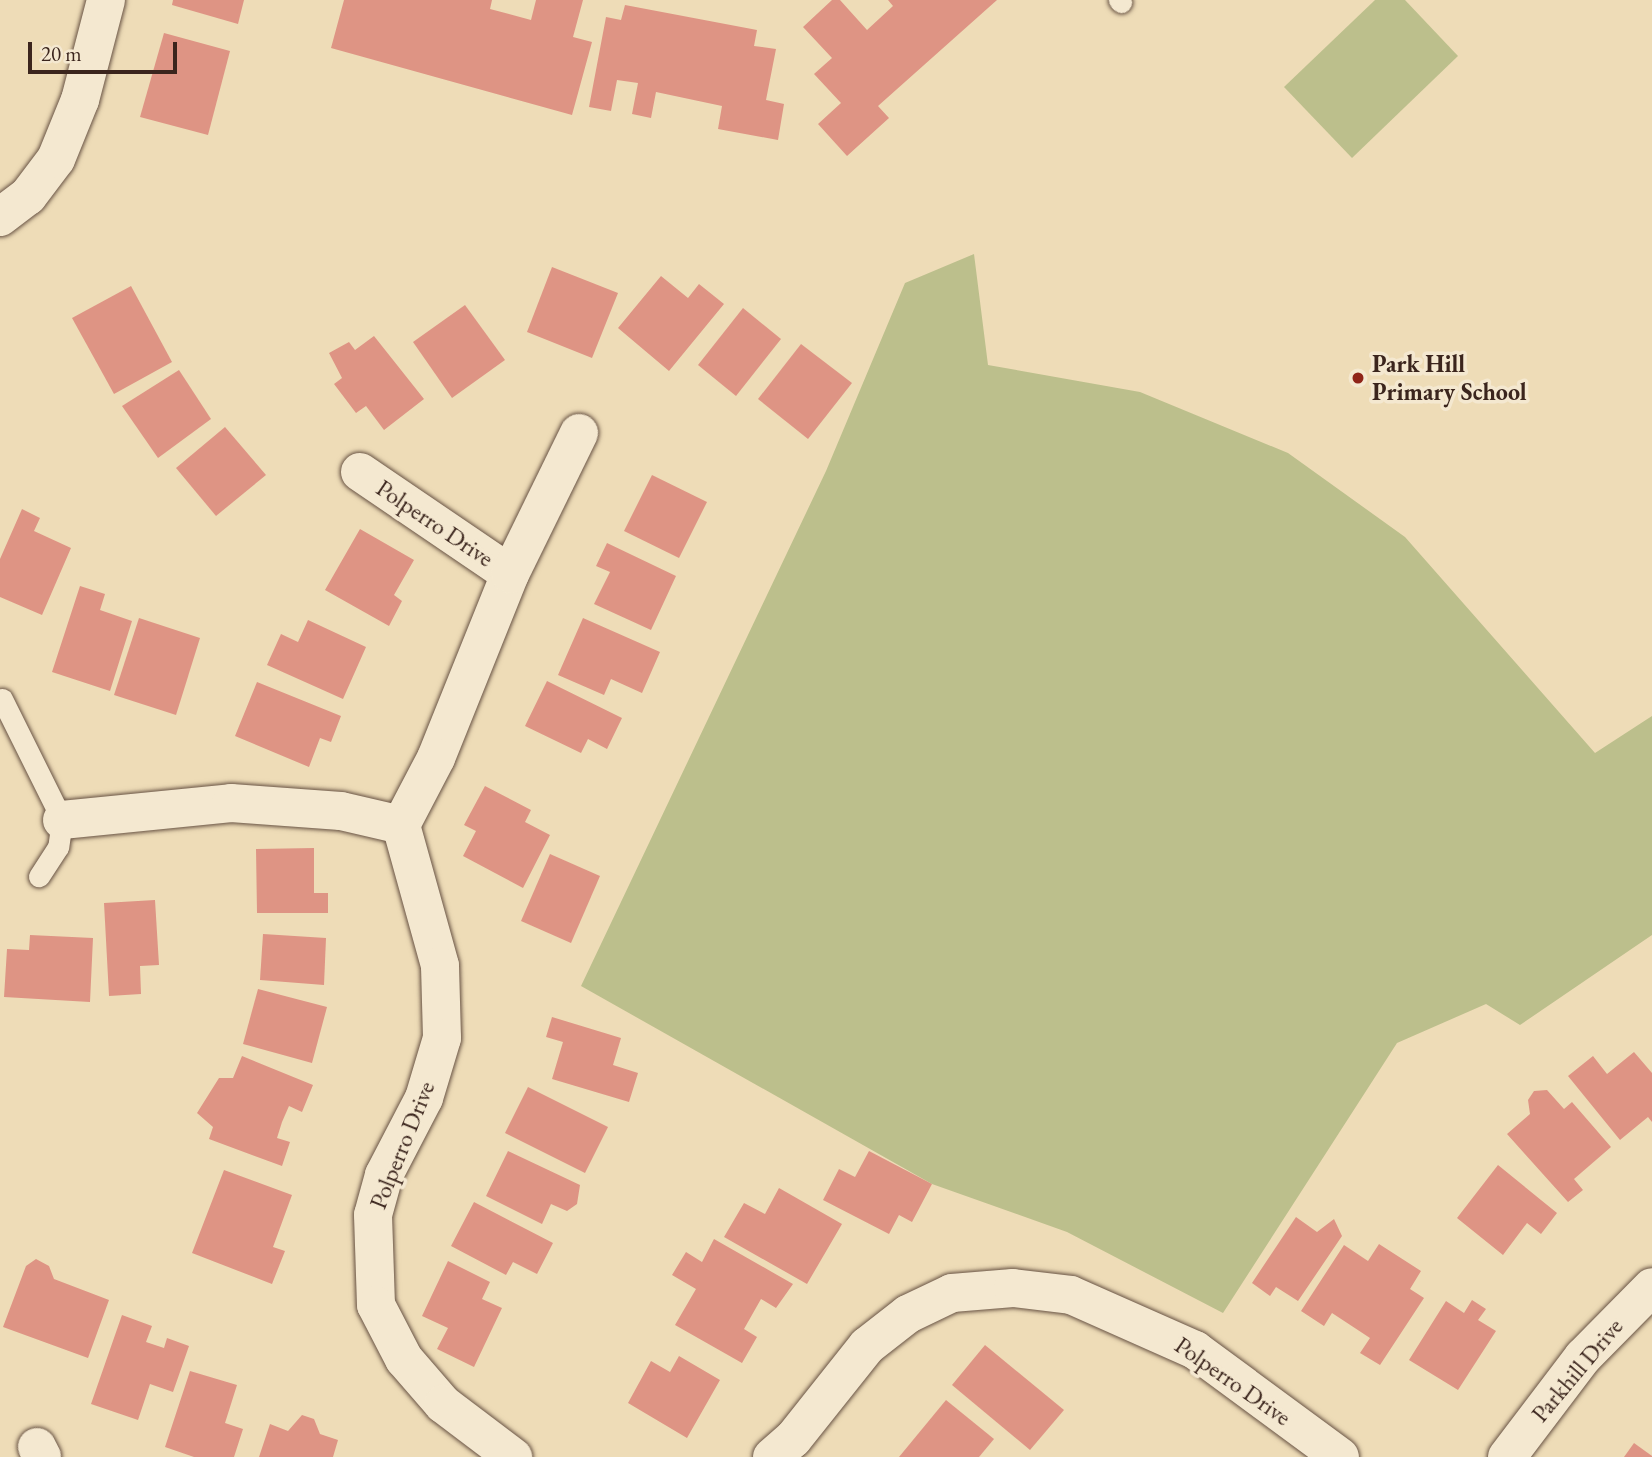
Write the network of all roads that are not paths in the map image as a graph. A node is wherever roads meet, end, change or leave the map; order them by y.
1 (106, 0) edge
2 (0, 217) edge
3 (579, 433) dead end
4 (360, 472) dead end
5 (510, 574) junction
6 (2, 699) dead end
7 (62, 820) junction
8 (401, 825) junction
9 (39, 876) dead end
10 (1652, 1287) edge
11 (513, 1457) edge
12 (772, 1457) edge
13 (1340, 1457) edge
14 (1507, 1457) edge

1 - 2 street
3 - 5 street, Polperro Drive
4 - 5 street, Polperro Drive
5 - 8 street, Polperro Drive
6 - 7 lane
7 - 8 street
7 - 9 lane
8 - 11 street, Polperro Drive
10 - 14 street, Parkhill Drive
12 - 13 street, Polperro Drive

